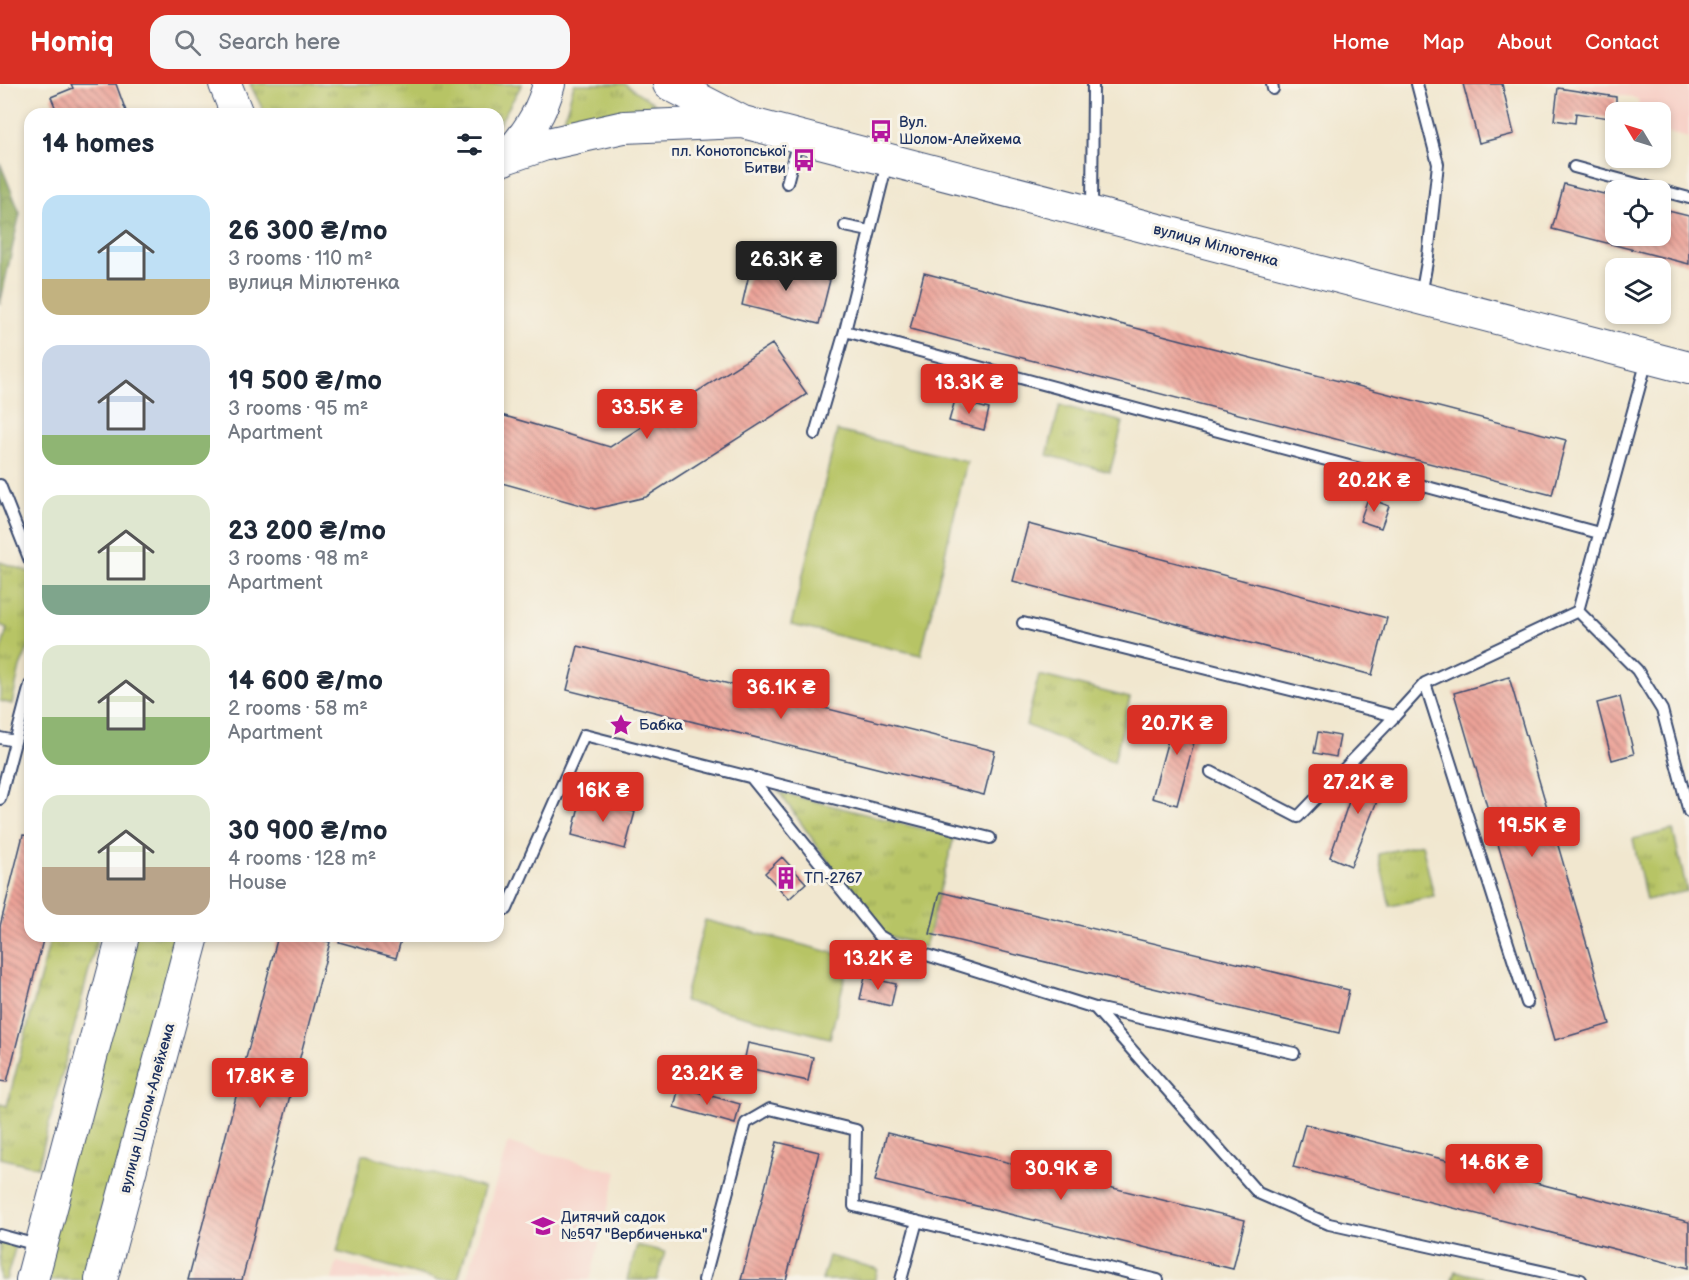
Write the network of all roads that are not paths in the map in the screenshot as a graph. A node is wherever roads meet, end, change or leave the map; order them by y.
1 (549, 84) edge
2 (669, 84) edge
3 (1093, 84) edge
4 (1417, 84) edge
5 (743, 122) junction
6 (799, 136) junction
7 (504, 159) edge
8 (887, 159) junction
9 (504, 160) edge
10 (1574, 167) dead end
11 (787, 183) dead end
12 (1689, 198) edge
13 (1092, 213) junction
14 (845, 226) dead end
15 (869, 231) junction
16 (1420, 298) junction
17 (845, 331) junction
18 (1648, 357) junction
19 (1689, 368) edge
20 (815, 434) dead end
21 (0, 485) edge
22 (1599, 533) junction
23 (24, 546) edge
24 (1578, 611) junction
25 (1023, 623) dead end
26 (1425, 683) junction
27 (24, 708) edge
28 (1395, 716) junction
29 (0, 738) edge
30 (15, 741) junction
31 (1211, 772) dead end
32 (750, 776) junction
33 (0, 799) edge
34 (1689, 812) edge
35 (990, 838) dead end
36 (504, 909) edge
37 (121, 942) edge
38 (191, 942) edge
39 (1527, 1003) dead end
40 (1095, 1008) junction
41 (1294, 1053) dead end
42 (916, 1221) junction
43 (0, 1235) edge
44 (41, 1246) junction
45 (33, 1280) edge
46 (101, 1280) edge
47 (704, 1280) edge
48 (901, 1280) edge
49 (1158, 1280) edge
50 (1581, 1280) edge

1 - 7 street
2 - 5 street, вулиця Мілютенка
3 - 13 lane
4 - 16 lane
5 - 6 street, вулиця Мілютенка
5 - 9 street, вулиця Мілютенка
6 - 8 street, вулиця Мілютенка
6 - 11 lane
8 - 13 street, вулиця Мілютенка
8 - 15 lane
10 - 12 lane
13 - 16 street, вулиця Мілютенка
14 - 15 lane
15 - 17 lane
16 - 18 street, вулиця Мілютенка
17 - 20 lane
17 - 22 lane
18 - 19 street, вулиця Мілютенка
18 - 22 lane
21 - 23 lane
22 - 24 lane
24 - 26 lane
24 - 34 lane
25 - 28 lane
26 - 28 lane
26 - 39 lane
27 - 30 lane
28 - 31 lane
29 - 30 lane
30 - 33 lane
32 - 35 lane
32 - 36 lane
32 - 40 lane
37 - 44 street
38 - 46 street, вулиця Шолом-Алейхема
40 - 41 lane
40 - 50 lane
42 - 47 lane
42 - 48 lane
42 - 49 lane
43 - 44 lane
44 - 45 street

